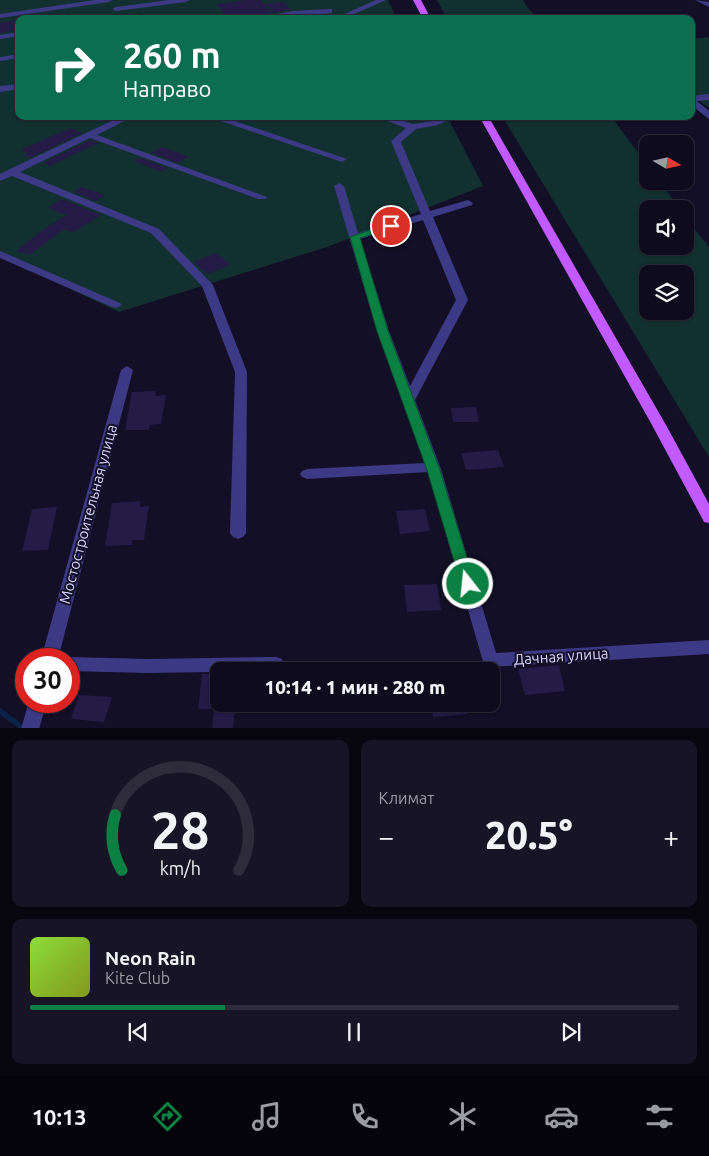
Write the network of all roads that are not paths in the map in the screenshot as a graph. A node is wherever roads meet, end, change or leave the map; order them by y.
1 (110, 0) edge
2 (186, 0) edge
3 (325, 0) edge
4 (382, 0) edge
5 (417, 0) edge
6 (699, 0) edge
7 (709, 5) edge
8 (116, 9) junction
9 (329, 11) junction
10 (344, 14) joint
11 (118, 15) edge
12 (279, 15) edge
13 (425, 15) edge
14 (0, 16) edge
15 (15, 35) edge
16 (0, 37) edge
17 (15, 57) edge
18 (0, 59) edge
19 (15, 87) edge
20 (0, 89) edge
21 (709, 97) edge
22 (695, 99) edge
23 (695, 103) edge
24 (709, 116) edge
25 (121, 120) edge
26 (222, 120) edge
27 (391, 120) edge
28 (442, 120) edge
29 (485, 120) edge
30 (413, 127) junction
31 (89, 134) junction
32 (342, 159) dead end
33 (5, 175) edge
34 (339, 186) dead end
35 (262, 197) dead end
36 (468, 203) dead end
37 (427, 215) junction
38 (355, 237) junction
39 (0, 254) edge
40 (116, 305) dead end
41 (127, 370) dead end
42 (408, 400) junction
43 (433, 467) junction
44 (307, 474) dead end
45 (708, 513) edge
46 (238, 533) dead end
47 (709, 647) edge
48 (52, 648) edge
49 (80, 664) edge
50 (210, 665) edge
51 (34, 713) edge
52 (30, 728) edge

1 - 8 street
1 - 14 street
2 - 8 street
3 - 9 street
4 - 10 street
5 - 13 main road
6 - 7 street
8 - 11 street
9 - 10 street
9 - 12 street
15 - 16 street
17 - 18 street
19 - 20 street
21 - 22 street
23 - 24 street
25 - 31 street
26 - 32 street
27 - 30 street
28 - 30 street
29 - 45 main road
30 - 37 street
31 - 33 street
31 - 35 street
33 - 46 street
34 - 38 street, Дачная улица
36 - 37 street
37 - 38 street
37 - 42 street
38 - 42 street, Дачная улица
39 - 40 street
41 - 48 street, Мостостроительная улица
42 - 43 street, Дачная улица
43 - 44 street
43 - 47 street, Дачная улица
49 - 50 street
51 - 52 street

